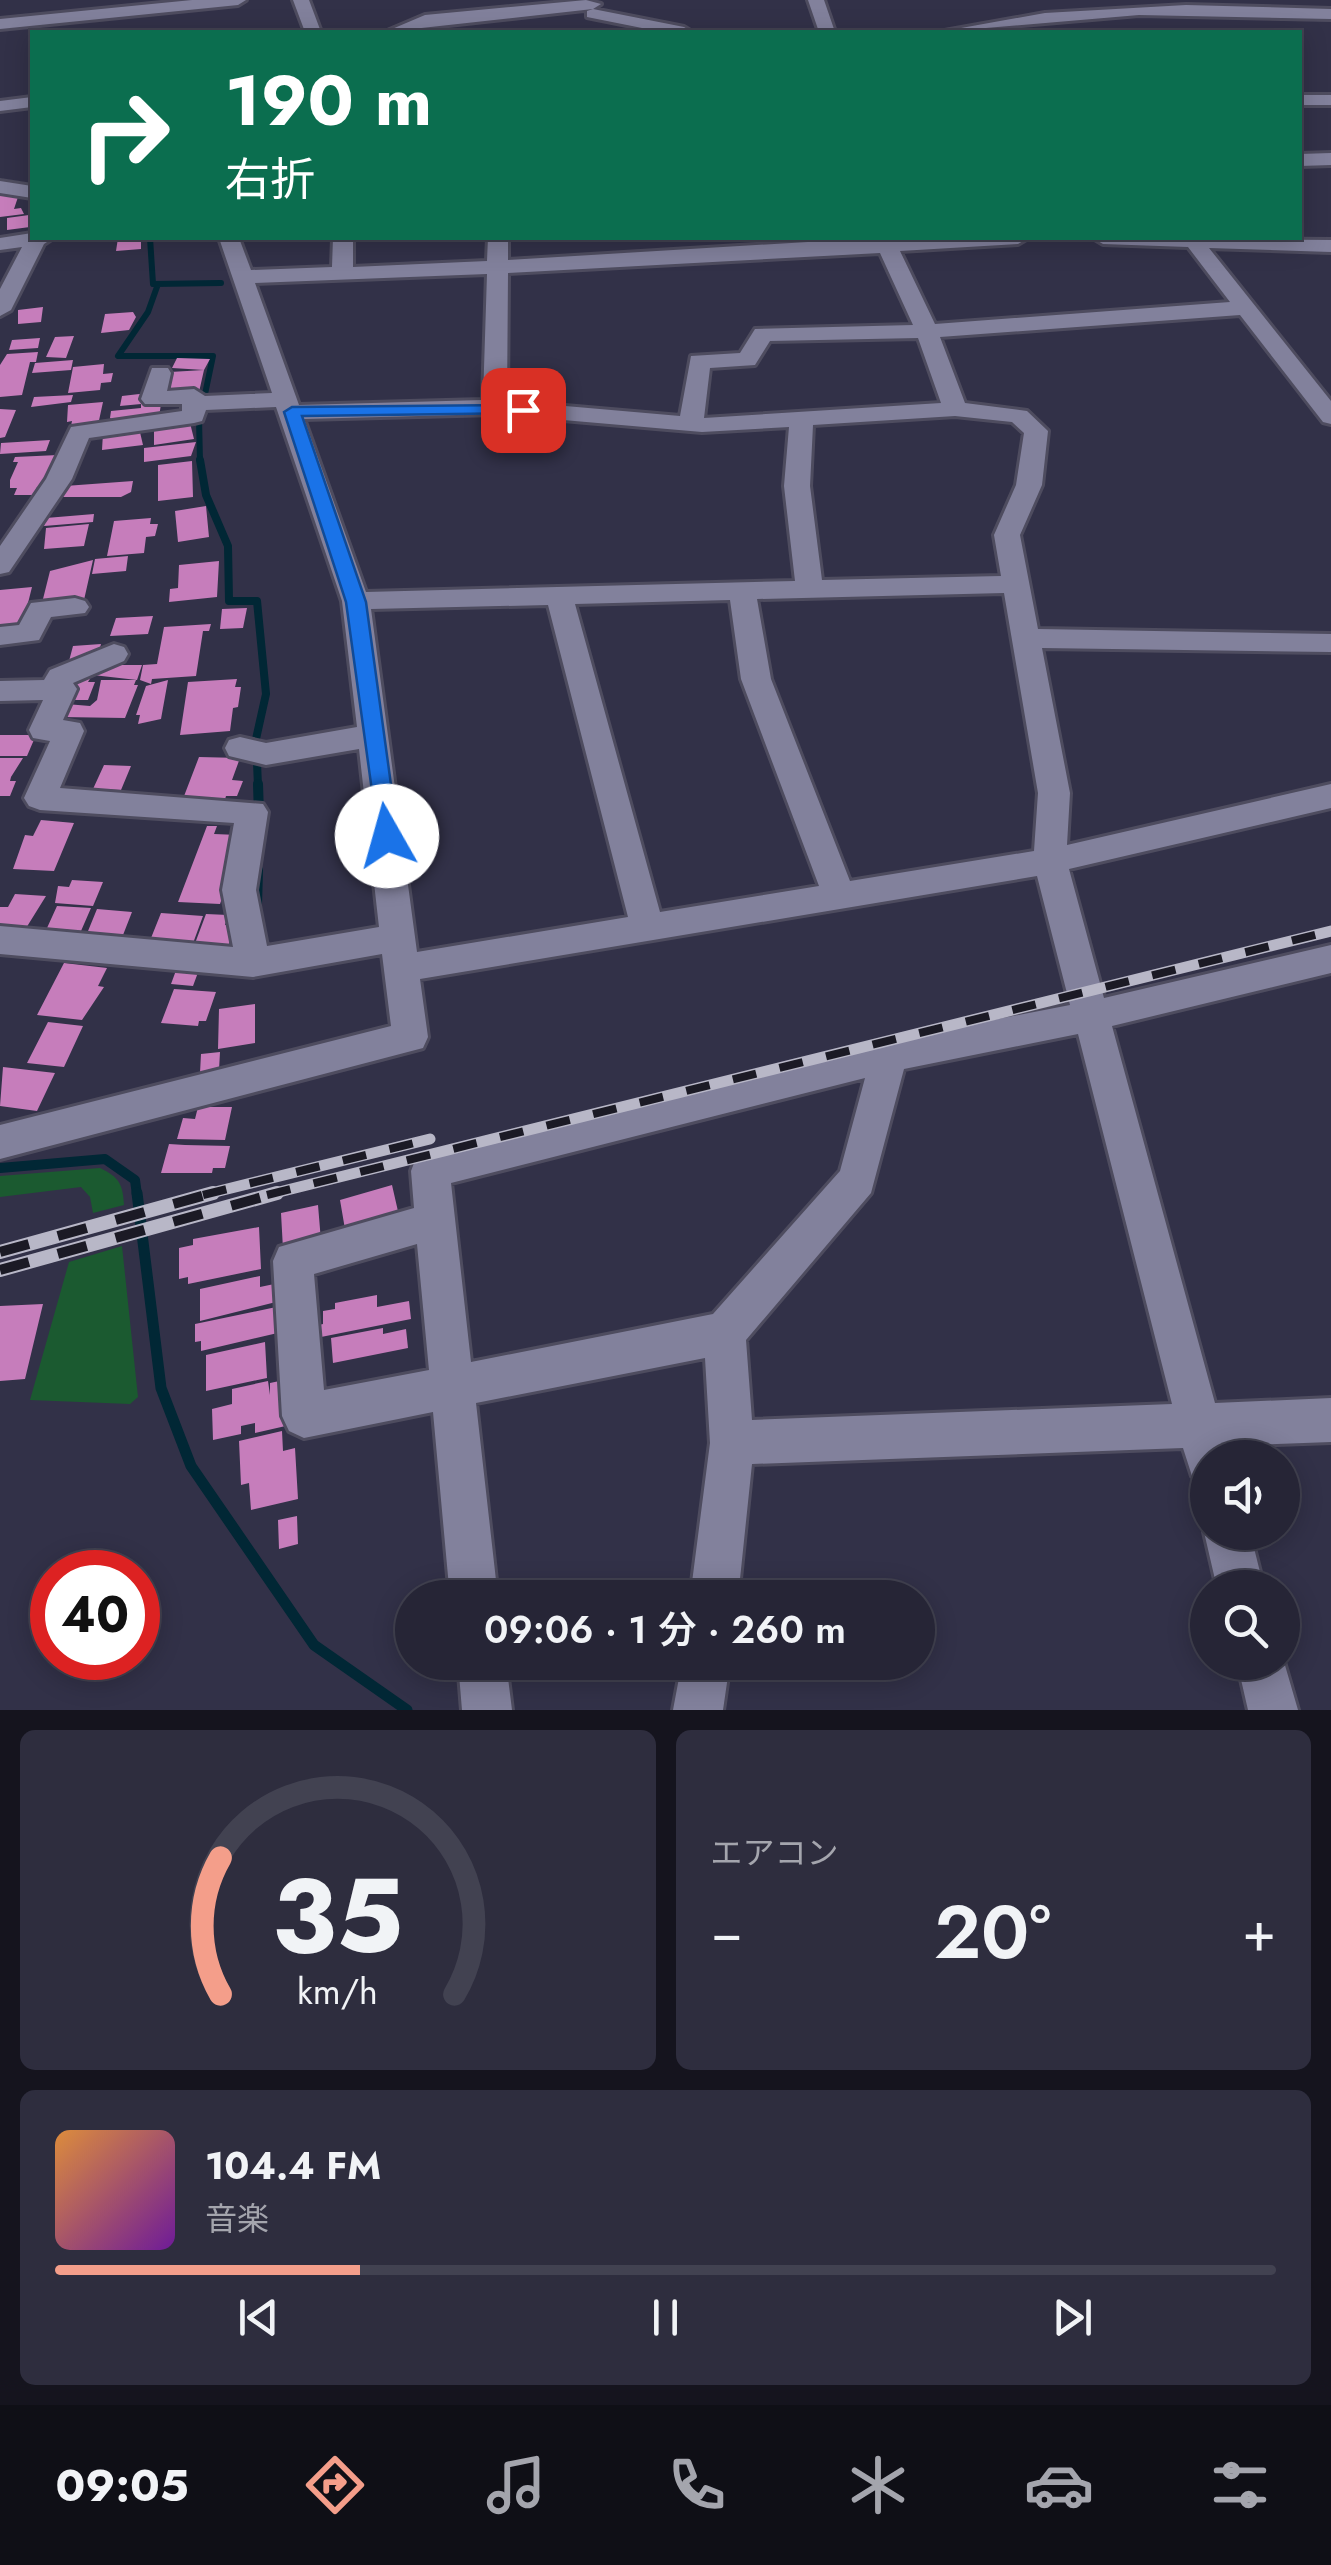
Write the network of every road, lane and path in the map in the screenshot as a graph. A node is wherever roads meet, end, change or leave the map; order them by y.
1 (238, 0) edge
2 (301, 0) edge
3 (413, 0) edge
4 (816, 0) edge
5 (181, 3) edge
6 (593, 6) edge
7 (1048, 7) edge
8 (1331, 14) edge
9 (425, 20) junction
10 (0, 24) edge
11 (184, 26) dead end
12 (312, 30) edge
13 (398, 30) edge
14 (452, 30) edge
15 (677, 30) edge
16 (826, 30) edge
17 (959, 30) edge
18 (1062, 30) edge
19 (1302, 100) edge
20 (1331, 100) edge
21 (30, 102) edge
22 (0, 106) edge
23 (1331, 159) edge
24 (1302, 160) edge
25 (0, 187) edge
26 (30, 192) edge
27 (30, 239) edge
28 (38, 240) edge
29 (230, 240) edge
30 (344, 240) edge
31 (498, 240) edge
32 (626, 240) edge
33 (965, 240) edge
34 (1193, 240) edge
35 (1212, 240) edge
36 (886, 243) edge
37 (0, 244) edge
38 (1331, 246) edge
39 (628, 262) junction
40 (498, 266) junction
41 (342, 273) junction
42 (245, 277) junction
43 (1242, 308) junction
44 (0, 310) edge
45 (926, 331) junction
46 (160, 372) dead end
47 (194, 404) junction
48 (290, 405) junction
49 (495, 407) junction
50 (955, 408) junction
51 (1331, 417) edge
52 (800, 419) junction
53 (691, 424) junction
54 (0, 566) edge
55 (1017, 584) junction
56 (810, 590) junction
57 (742, 592) junction
58 (559, 596) junction
59 (356, 602) junction
60 (74, 607) dead end
61 (0, 636) edge
62 (1027, 638) junction
63 (1331, 643) edge
64 (114, 654) dead end
65 (52, 689) junction
66 (0, 690) edge
67 (375, 735) junction
68 (251, 752) dead end
69 (1331, 796) edge
70 (1050, 861) junction
71 (840, 898) junction
72 (648, 929) junction
73 (0, 940) edge
74 (401, 952) junction
75 (1331, 959) edge
76 (253, 963) junction
77 (1093, 1016) junction
78 (889, 1056) junction
79 (0, 1142) edge
80 (434, 1221) junction
81 (724, 1333) junction
82 (450, 1386) junction
83 (1331, 1420) edge
84 (1203, 1440) edge
85 (1209, 1440) edge
86 (1190, 1441) edge
87 (732, 1442) junction
88 (472, 1580) edge
89 (716, 1580) edge
90 (484, 1680) edge
91 (703, 1680) edge
92 (1266, 1680) edge
93 (487, 1710) edge
94 (698, 1710) edge
95 (1273, 1710) edge

1 - 5 street
2 - 12 street
3 - 9 street
4 - 16 street
5 - 10 street
5 - 11 street
6 - 9 street
6 - 15 street
7 - 8 street
7 - 17 street
7 - 18 street
9 - 13 street
9 - 14 street
19 - 20 street
21 - 22 street
23 - 24 street
25 - 26 street
27 - 37 street
28 - 44 street
29 - 42 street
30 - 41 street
31 - 40 street
32 - 39 street
33 - 36 street
34 - 43 street
35 - 38 street
36 - 39 street
36 - 45 street
39 - 40 street
40 - 41 street
40 - 49 street
41 - 42 street
42 - 48 street
43 - 45 street
43 - 51 street
45 - 50 street
45 - 53 street
46 - 47 street
47 - 48 street
47 - 54 street
48 - 49 street
48 - 59 street
49 - 53 street
50 - 52 street
50 - 55 street
52 - 53 street
52 - 56 street
55 - 56 street
55 - 62 street
56 - 57 street
57 - 58 street
57 - 71 street
58 - 59 street
58 - 72 street
59 - 67 street
60 - 61 street
62 - 63 street
62 - 70 street
64 - 65 street
65 - 66 street
65 - 76 street
67 - 68 street
67 - 74 street
69 - 70 street
70 - 71 street
70 - 77 street
71 - 72 street
72 - 74 street
73 - 76 street
74 - 76 street
74 - 79 street
75 - 77 street
77 - 78 street
77 - 84 street
78 - 80 street
78 - 81 street
80 - 82 street
80 - 82 street
81 - 82 street
81 - 87 street
82 - 88 street
83 - 85 street
86 - 87 street
87 - 89 street
90 - 93 street
91 - 94 street
92 - 95 street

